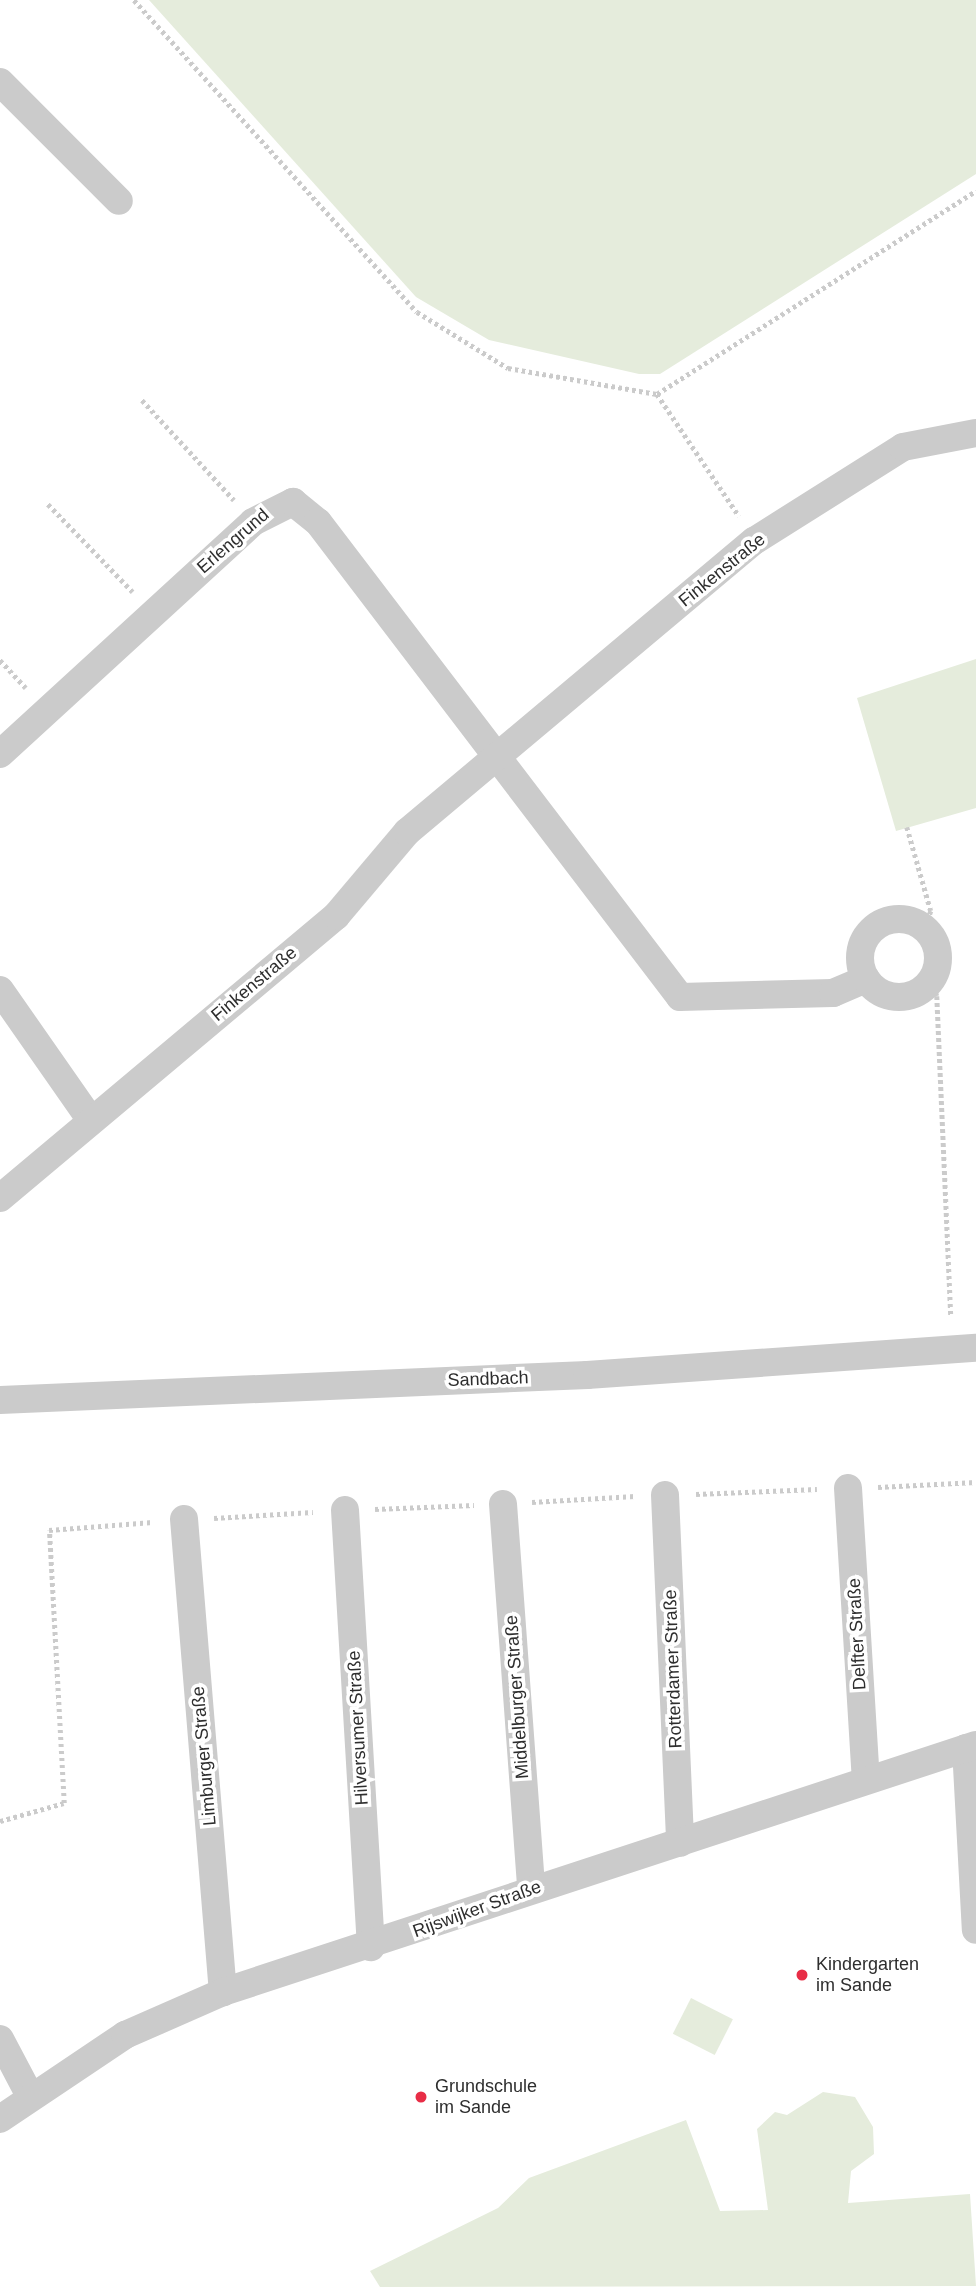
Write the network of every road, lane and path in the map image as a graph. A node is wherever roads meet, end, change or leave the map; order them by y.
1 (134, 0) edge
2 (0, 82) edge
3 (976, 191) edge
4 (119, 201) dead end
5 (657, 394) junction
6 (142, 400) dead end
7 (976, 433) edge
8 (48, 504) dead end
9 (253, 522) junction
10 (754, 541) junction
11 (153, 613) junction
12 (0, 754) edge
13 (495, 756) junction
14 (907, 827) dead end
15 (925, 928) junction
16 (866, 979) junction
17 (931, 981) junction
18 (0, 990) edge
19 (90, 1119) junction
20 (0, 1198) edge
21 (964, 1349) edge
22 (0, 1400) edge
23 (976, 1482) edge
24 (848, 1488) junction
25 (665, 1495) junction
26 (503, 1504) junction
27 (345, 1510) junction
28 (184, 1519) junction
29 (971, 1746) edge
30 (866, 1780) junction
31 (0, 1821) edge
32 (680, 1843) junction
33 (530, 1889) junction
34 (976, 1930) edge
35 (371, 1947) junction
36 (223, 1992) junction
37 (0, 2039) edge
38 (30, 2096) junction
39 (0, 2119) edge

1 - 5 path
2 - 4 street
3 - 5 path
5 - 10 path
6 - 9 path
7 - 10 street, Finkenstraße
8 - 11 path
9 - 11 street, Erlengrund
9 - 13 street, Erlengrund
10 - 13 street, Finkenstraße
11 - 12 street, Erlengrund
13 - 16 street
13 - 19 street, Finkenstraße
14 - 15 path
15 - 16 street
15 - 17 street
16 - 17 street
17 - 21 path
18 - 19 street
19 - 20 street, Finkenstraße
21 - 22 street, Sandbach
23 - 24 path
24 - 25 path
24 - 30 street, Delfter Straße
25 - 26 path
25 - 32 street, Rotterdamer Straße
26 - 27 path
26 - 33 street, Middelburger Straße
27 - 28 path
27 - 35 street, Hilversumer Straße
28 - 31 path
28 - 36 street, Limburger Straße
29 - 30 street, Rijswijker Straße
29 - 34 street
30 - 32 street, Rijswijker Straße
32 - 33 street, Rijswijker Straße
33 - 35 street, Rijswijker Straße
35 - 36 street, Rijswijker Straße
36 - 38 street, Rijswijker Straße
37 - 38 street
38 - 39 street, Rijswijker Straße

